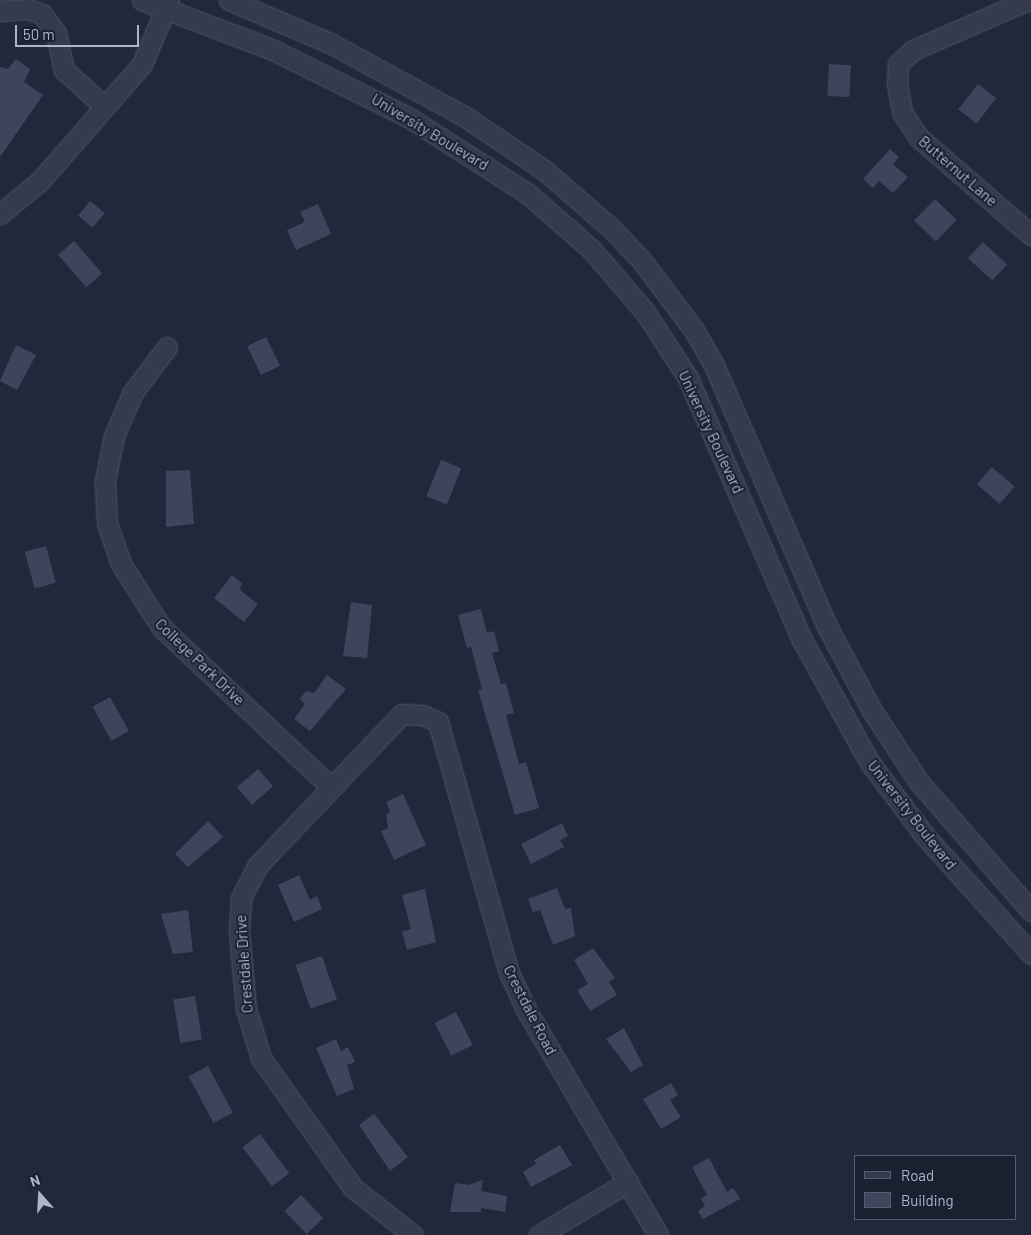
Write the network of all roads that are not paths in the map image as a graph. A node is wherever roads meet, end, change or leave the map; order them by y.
1 (142, 0) edge
2 (229, 0) edge
3 (1028, 0) edge
4 (168, 4) edge
5 (0, 10) edge
6 (105, 107) junction
7 (0, 214) edge
8 (1031, 235) edge
9 (167, 347) dead end
10 (423, 715) joint
11 (332, 788) junction
12 (1031, 911) edge
13 (1031, 954) edge
14 (628, 1182) junction
15 (413, 1235) edge
16 (539, 1235) edge
17 (658, 1235) edge

1 - 4 street, University Boulevard
2 - 12 street, University Boulevard
3 - 8 street, Butternut Lane
4 - 6 street
4 - 13 street, University Boulevard
5 - 6 street
6 - 7 street
9 - 11 street, College Park Drive
10 - 11 street, Crestdale Drive
10 - 14 street, Crestdale Road
11 - 15 street, Crestdale Drive
14 - 16 street
14 - 17 street, Crestdale Road

